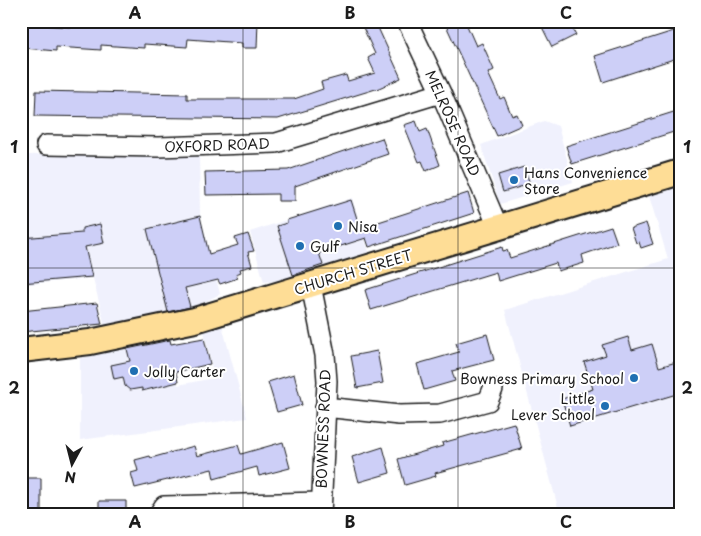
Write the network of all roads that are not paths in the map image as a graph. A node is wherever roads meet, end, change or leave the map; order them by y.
1 (407, 21) edge
2 (441, 93) junction
3 (46, 144) dead end
4 (680, 172) edge
5 (498, 227) junction
6 (311, 285) junction
7 (21, 350) edge
8 (493, 390) dead end
9 (325, 407) junction
10 (321, 508) edge
11 (158, 515) edge

1 - 2 street, MELROSE ROAD
2 - 3 street, OXFORD ROAD
2 - 5 street, MELROSE ROAD
4 - 5 main road, CHURCH STREET
5 - 6 main road, CHURCH STREET
6 - 7 main road, CHURCH STREET
6 - 9 street, BOWNESS ROAD
8 - 9 street
9 - 10 street, BOWNESS ROAD
10 - 11 street

